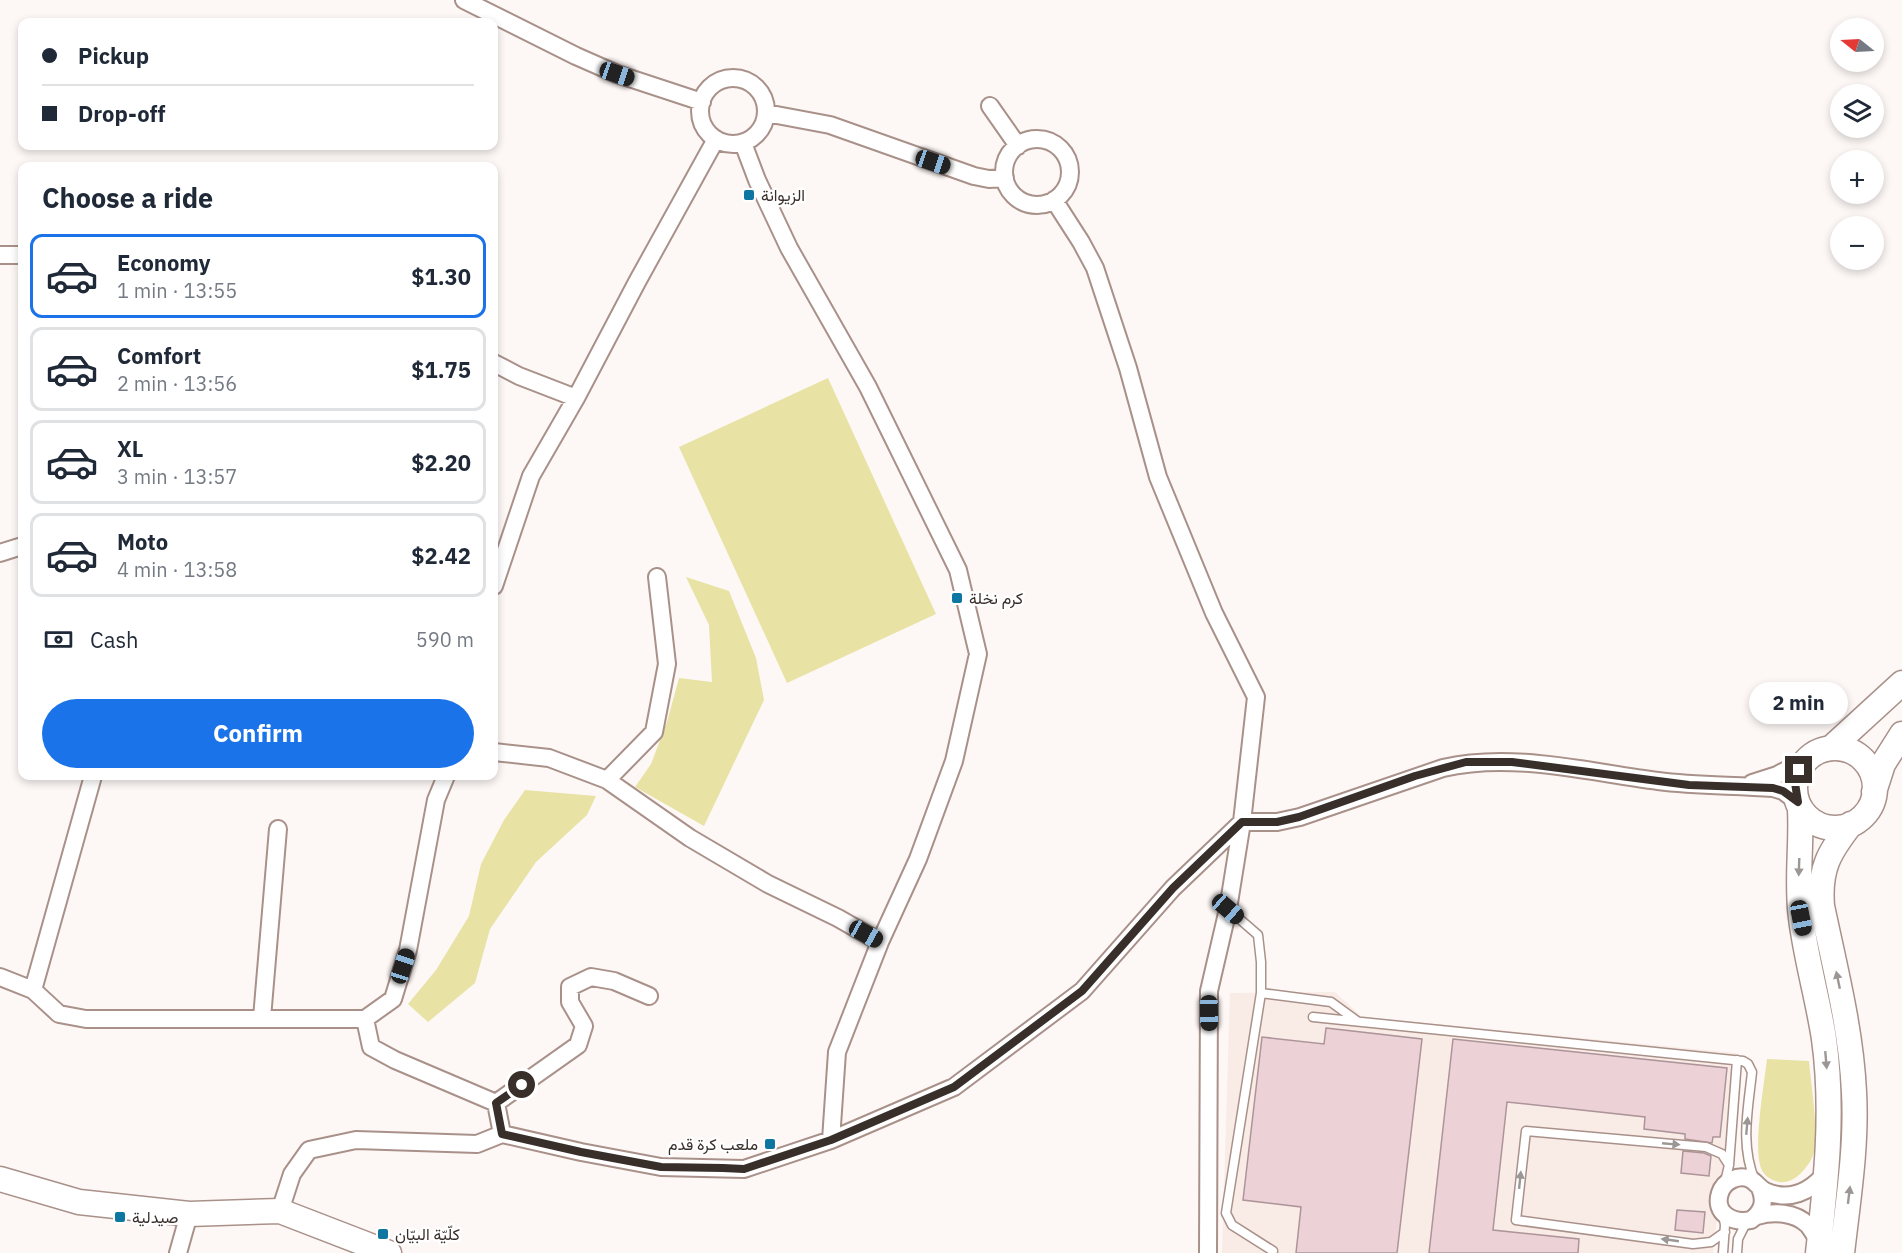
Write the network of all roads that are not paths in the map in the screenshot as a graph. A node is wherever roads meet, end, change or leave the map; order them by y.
1 (464, 0) edge
2 (702, 102) junction
3 (990, 106) dead end
4 (766, 113) junction
5 (716, 139) junction
6 (742, 143) junction
7 (1018, 146) junction
8 (1005, 178) junction
9 (1054, 200) junction
10 (0, 255) edge
11 (18, 255) edge
12 (498, 365) edge
13 (576, 398) junction
14 (18, 547) edge
15 (0, 553) edge
16 (498, 574) edge
17 (657, 577) dead end
18 (1894, 690) edge
19 (1902, 734) edge
20 (1831, 748) junction
21 (498, 752) edge
22 (1807, 759) junction
23 (92, 780) edge
24 (444, 780) edge
25 (607, 780) junction
26 (1736, 786) junction
27 (1875, 792) junction
28 (1799, 805) junction
29 (1242, 822) junction
30 (1851, 824) junction
31 (278, 830) dead end
32 (1228, 909) junction
33 (880, 942) junction
34 (0, 977) edge
35 (33, 990) junction
36 (1261, 993) junction
37 (649, 996) dead end
38 (1313, 1017) dead end
39 (262, 1018) junction
40 (364, 1019) junction
41 (1357, 1022) junction
42 (1737, 1060) junction
43 (496, 1103) junction
44 (502, 1134) junction
45 (831, 1140) junction
46 (1729, 1165) junction
47 (1826, 1173) junction
48 (0, 1179) edge
49 (1724, 1185) junction
50 (1758, 1185) junction
51 (280, 1211) junction
52 (1723, 1213) junction
53 (189, 1214) junction
54 (1752, 1218) junction
55 (1725, 1232) junction
56 (1818, 1247) edge
57 (1273, 1251) dead end
58 (178, 1253) edge
59 (389, 1253) edge
60 (1208, 1253) edge
61 (1722, 1253) edge
62 (1737, 1253) edge
63 (1842, 1253) edge

1 - 2 street
2 - 4 street
2 - 5 street
3 - 7 street
4 - 6 street
4 - 8 street
5 - 6 street
5 - 13 street
6 - 33 street
7 - 8 street
7 - 9 street
8 - 9 street
9 - 29 street
10 - 11 street
12 - 13 street
13 - 16 street
14 - 15 street
17 - 25 street
18 - 20 main road
19 - 27 main road
20 - 22 main road
20 - 27 main road
21 - 25 street
22 - 26 street
22 - 28 main road
23 - 35 street
24 - 40 street
25 - 33 street
26 - 28 street
26 - 29 street
27 - 30 main road
28 - 30 main road
28 -> 47 main road
29 - 32 street
29 - 45 street
63 -> 30 main road
31 - 39 street
32 - 36 lane
32 - 60 street
33 - 45 street
34 - 35 street
35 - 39 street
36 - 41 lane
36 - 57 lane
37 - 43 street
38 - 41 lane
39 - 40 street
40 - 43 street
41 - 42 lane
42 - 46 lane
50 -> 42 lane
43 - 44 street
44 - 45 street
44 - 51 street
46 - 49 lane
55 -> 46 lane
47 - 50 street
47 - 56 main road
48 - 53 main road
49 - 50 street
49 - 52 street
50 - 54 street
51 - 53 main road
51 - 59 main road
52 - 54 street
52 - 55 lane
53 - 58 street
54 - 56 street
54 - 62 lane
55 - 61 lane

